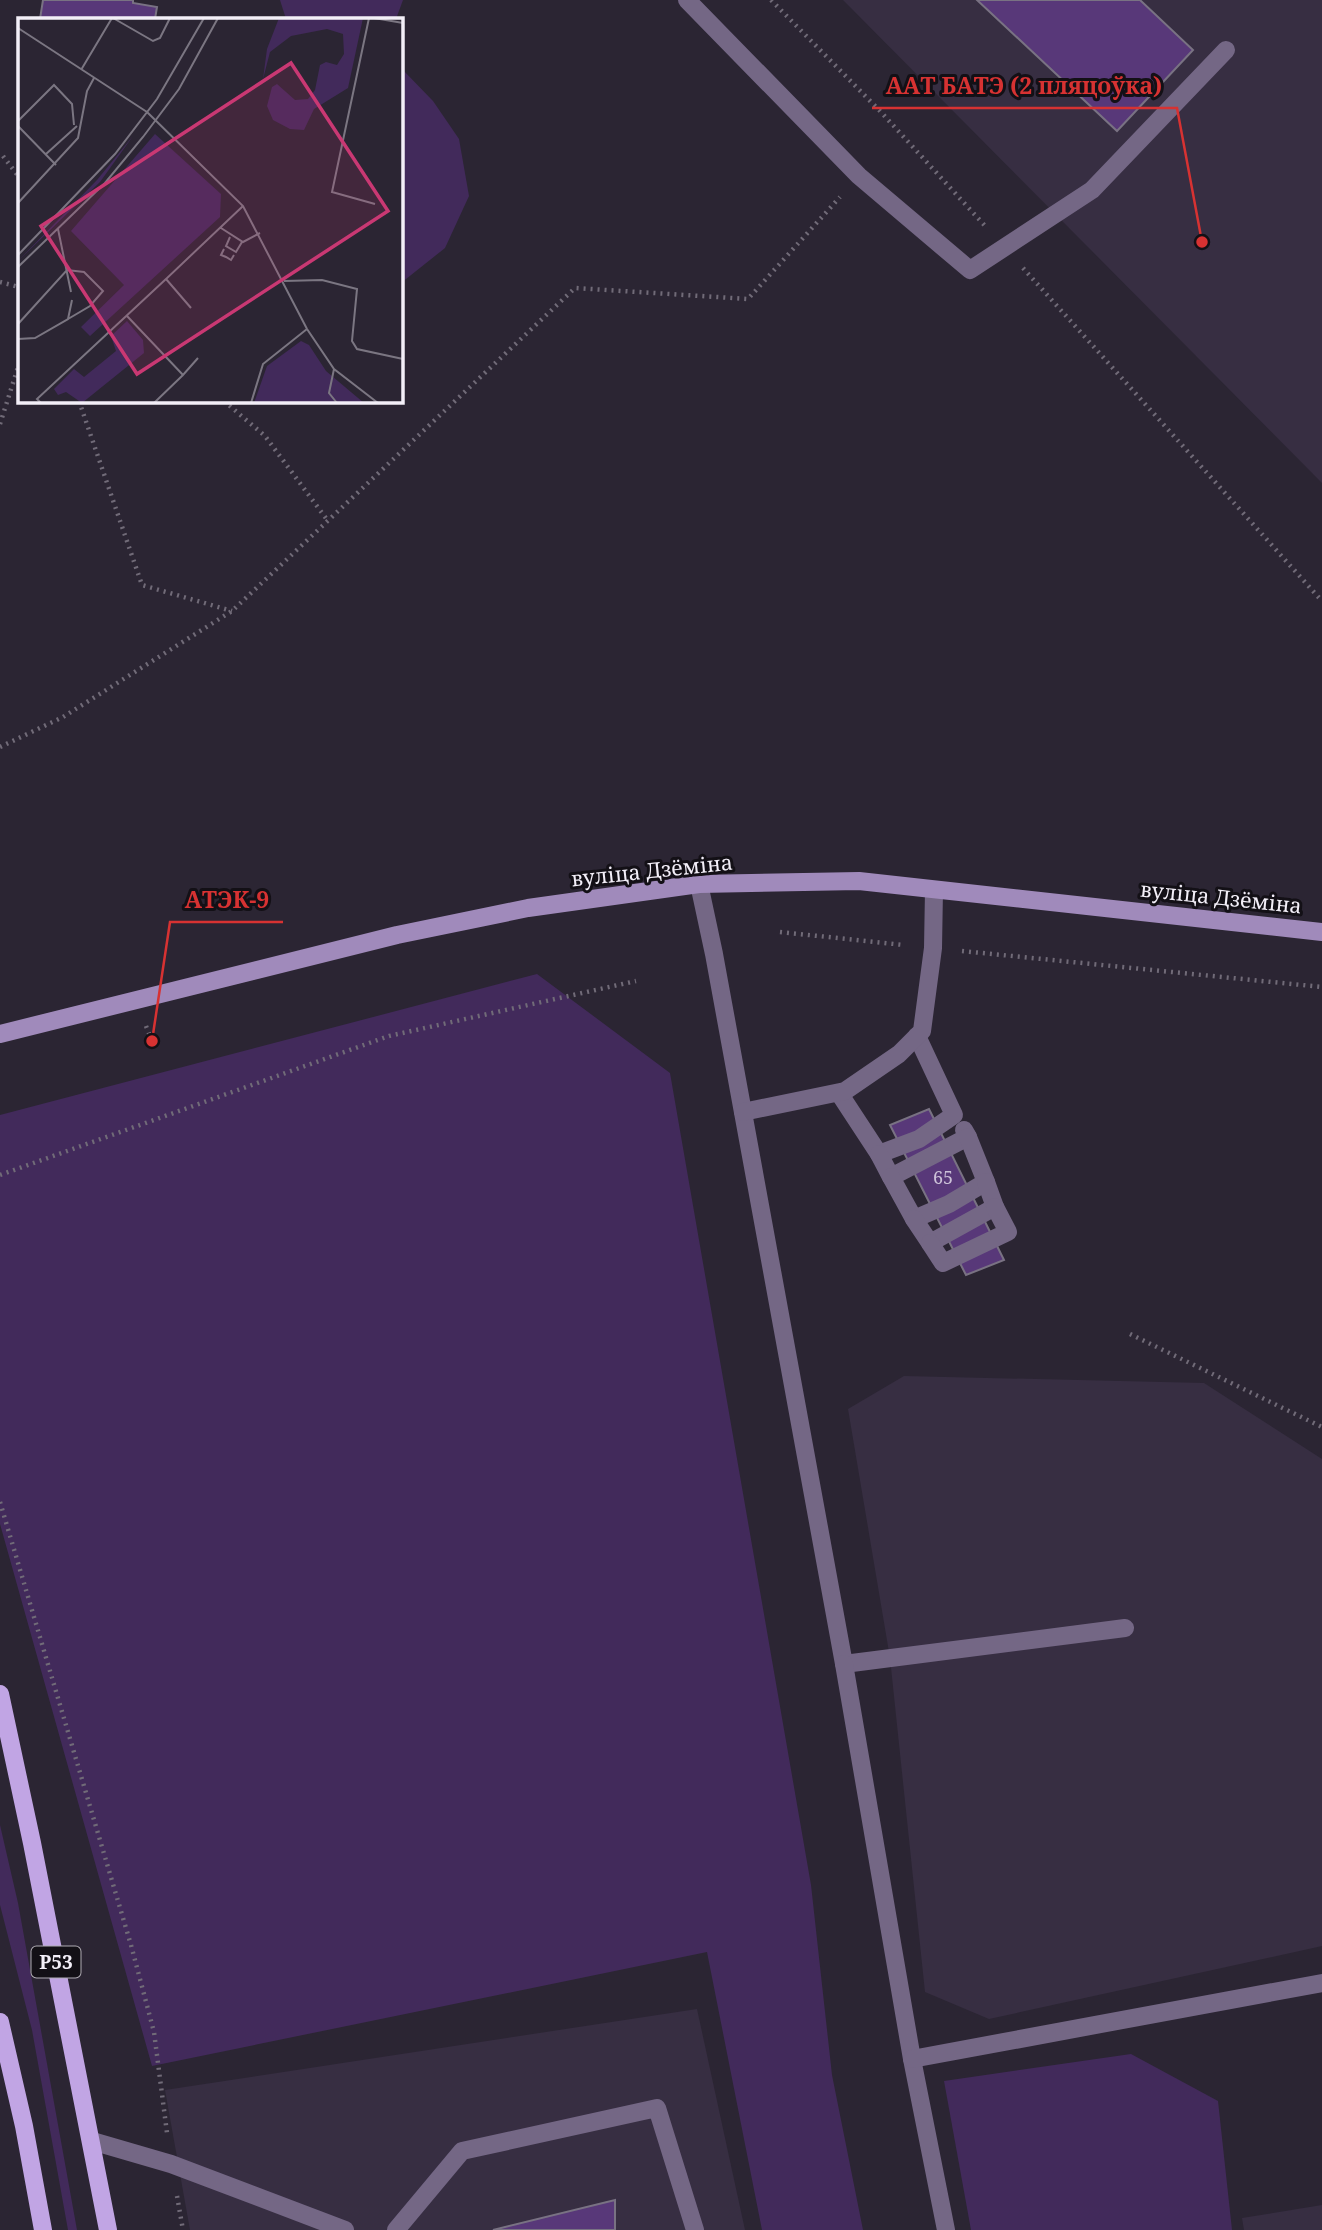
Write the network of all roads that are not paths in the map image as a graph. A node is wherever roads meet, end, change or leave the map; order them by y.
1 (687, 0) edge
2 (1226, 50) dead end
3 (699, 884) junction
4 (934, 890) junction
5 (1322, 932) edge
6 (0, 1034) edge
7 (917, 1036) junction
8 (839, 1093) junction
9 (743, 1112) junction
10 (954, 1115) junction
11 (968, 1137) junction
12 (879, 1154) junction
13 (891, 1177) junction
14 (986, 1182) junction
15 (995, 1207) junction
16 (914, 1219) junction
17 (930, 1243) junction
18 (1125, 1628) dead end
19 (844, 1664) junction
20 (0, 1694) edge
21 (1322, 1983) edge
22 (0, 2022) edge
23 (912, 2059) junction
24 (92, 2141) junction
25 (43, 2230) edge
26 (108, 2230) edge
27 (345, 2230) edge
28 (396, 2230) edge
29 (695, 2230) edge
30 (946, 2230) edge

1 - 2 lane
3 - 4 main road, вуліца Дзёміна
3 - 6 main road, вуліца Дзёміна
3 - 9 lane
4 - 5 main road, вуліца Дзёміна
4 - 7 lane
7 - 8 lane
7 - 10 lane
8 - 9 lane
8 - 12 lane
9 - 19 lane
10 - 11 lane
10 - 12 lane
11 - 13 lane
11 - 14 lane
12 - 13 lane
13 - 16 lane
14 - 15 lane
14 - 16 lane
15 - 17 lane
15 - 17 lane
16 - 17 lane
18 - 19 lane
19 - 23 lane
20 - 24 main road, Р53
21 - 23 lane
22 - 25 main road
23 - 30 lane
24 - 26 main road, Р53
24 - 27 lane
28 - 29 lane

